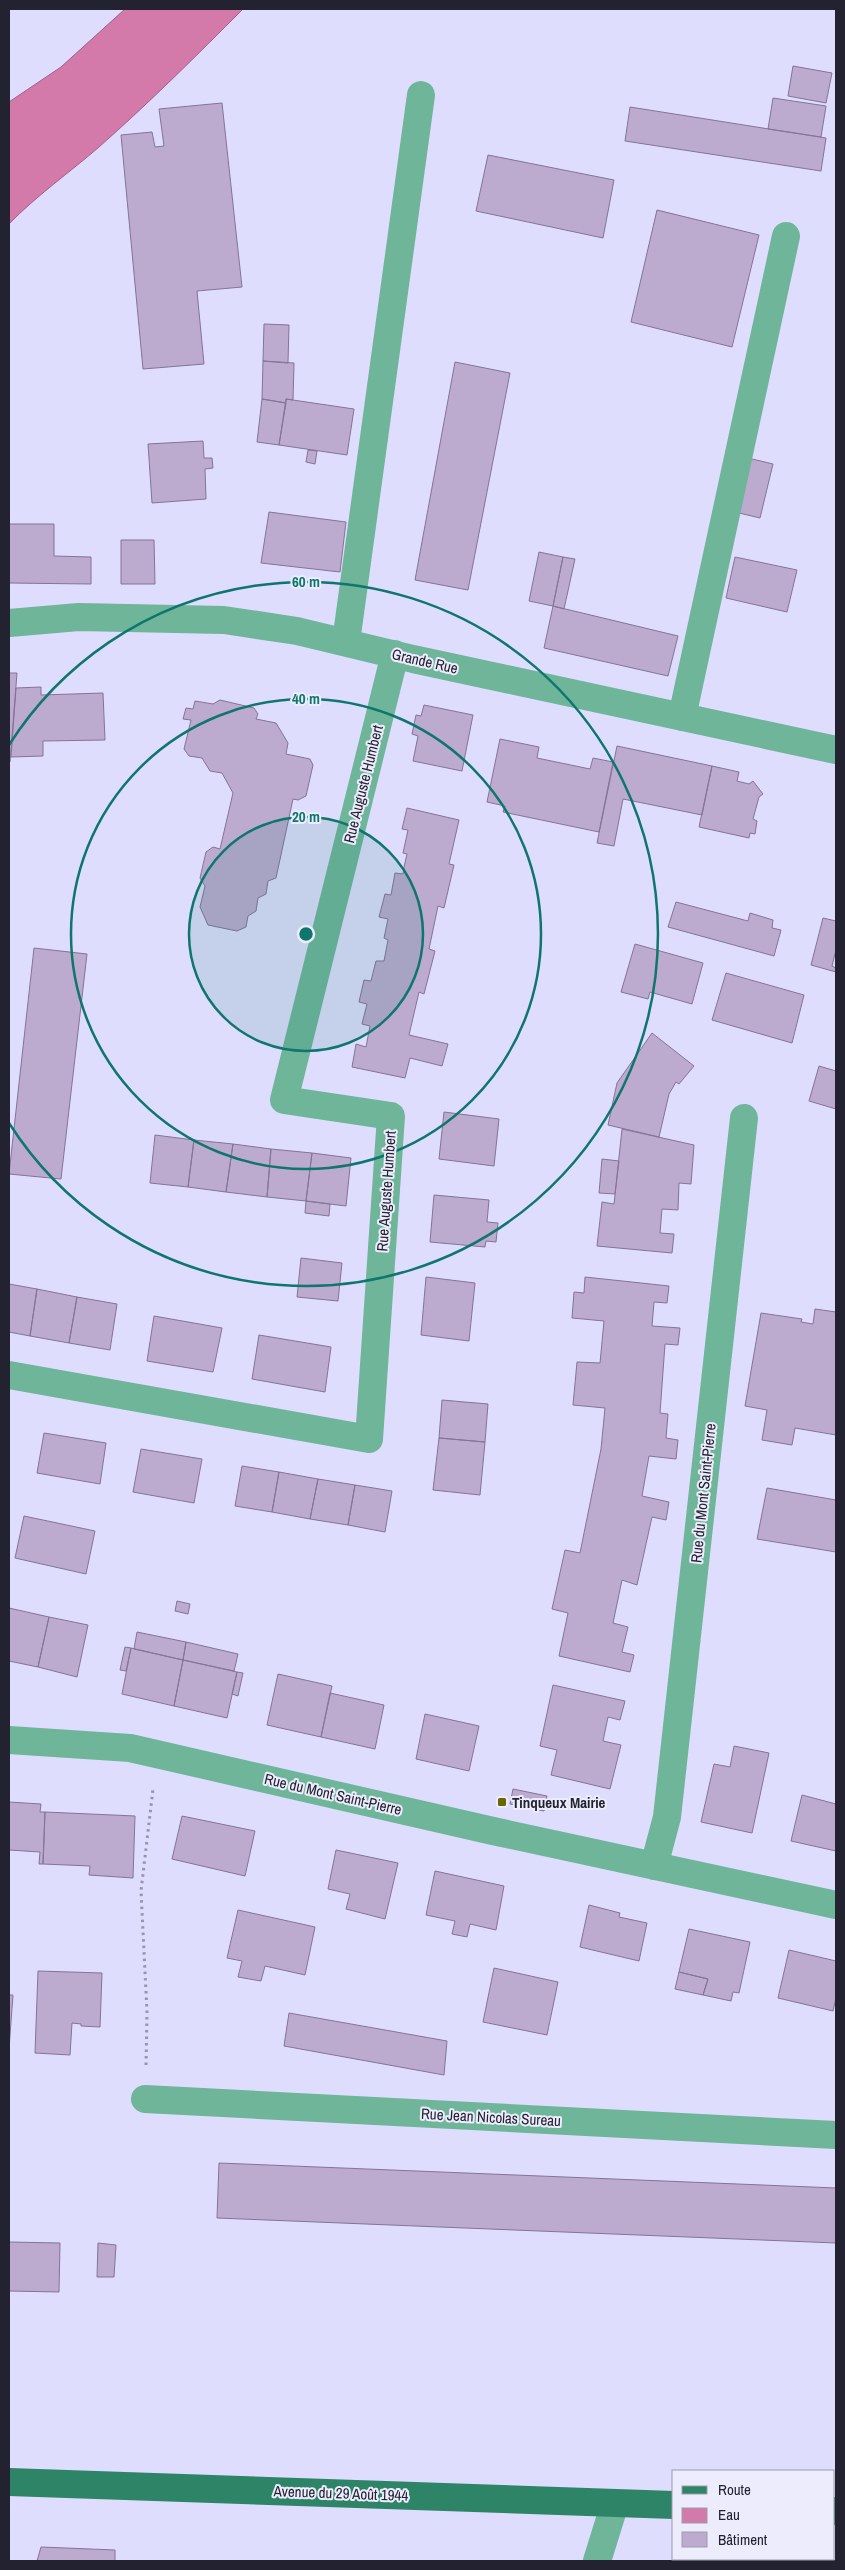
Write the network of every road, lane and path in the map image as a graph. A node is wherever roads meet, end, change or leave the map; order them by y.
1 (421, 95) dead end
2 (786, 236) dead end
3 (9, 623) edge
4 (346, 642) junction
5 (395, 654) junction
6 (682, 718) junction
7 (836, 750) edge
8 (744, 1118) dead end
9 (9, 1374) edge
10 (9, 1740) edge
11 (154, 1754) junction
12 (654, 1866) junction
13 (836, 1906) edge
14 (145, 2099) joint
15 (836, 2135) edge
16 (9, 2482) edge
17 (615, 2503) junction
18 (672, 2505) edge
19 (597, 2561) edge

1 - 4 street
2 - 6 street
3 - 4 street, Grande Rue
4 - 5 street, Grande Rue
5 - 6 street, Grande Rue
5 - 9 street, Rue Auguste Humbert
6 - 7 street, Grande Rue
8 - 12 street, Rue du Mont Saint-Pierre
10 - 11 street, Rue du Mont Saint-Pierre
11 - 12 street, Rue du Mont Saint-Pierre
11 - 14 path
12 - 13 street, Rue du Mont Saint-Pierre
14 - 15 street, Rue Jean Nicolas Sureau
16 - 17 main road, Avenue du 29 Août 1944
17 - 18 main road, Avenue du 29 Août 1944
17 - 19 street

